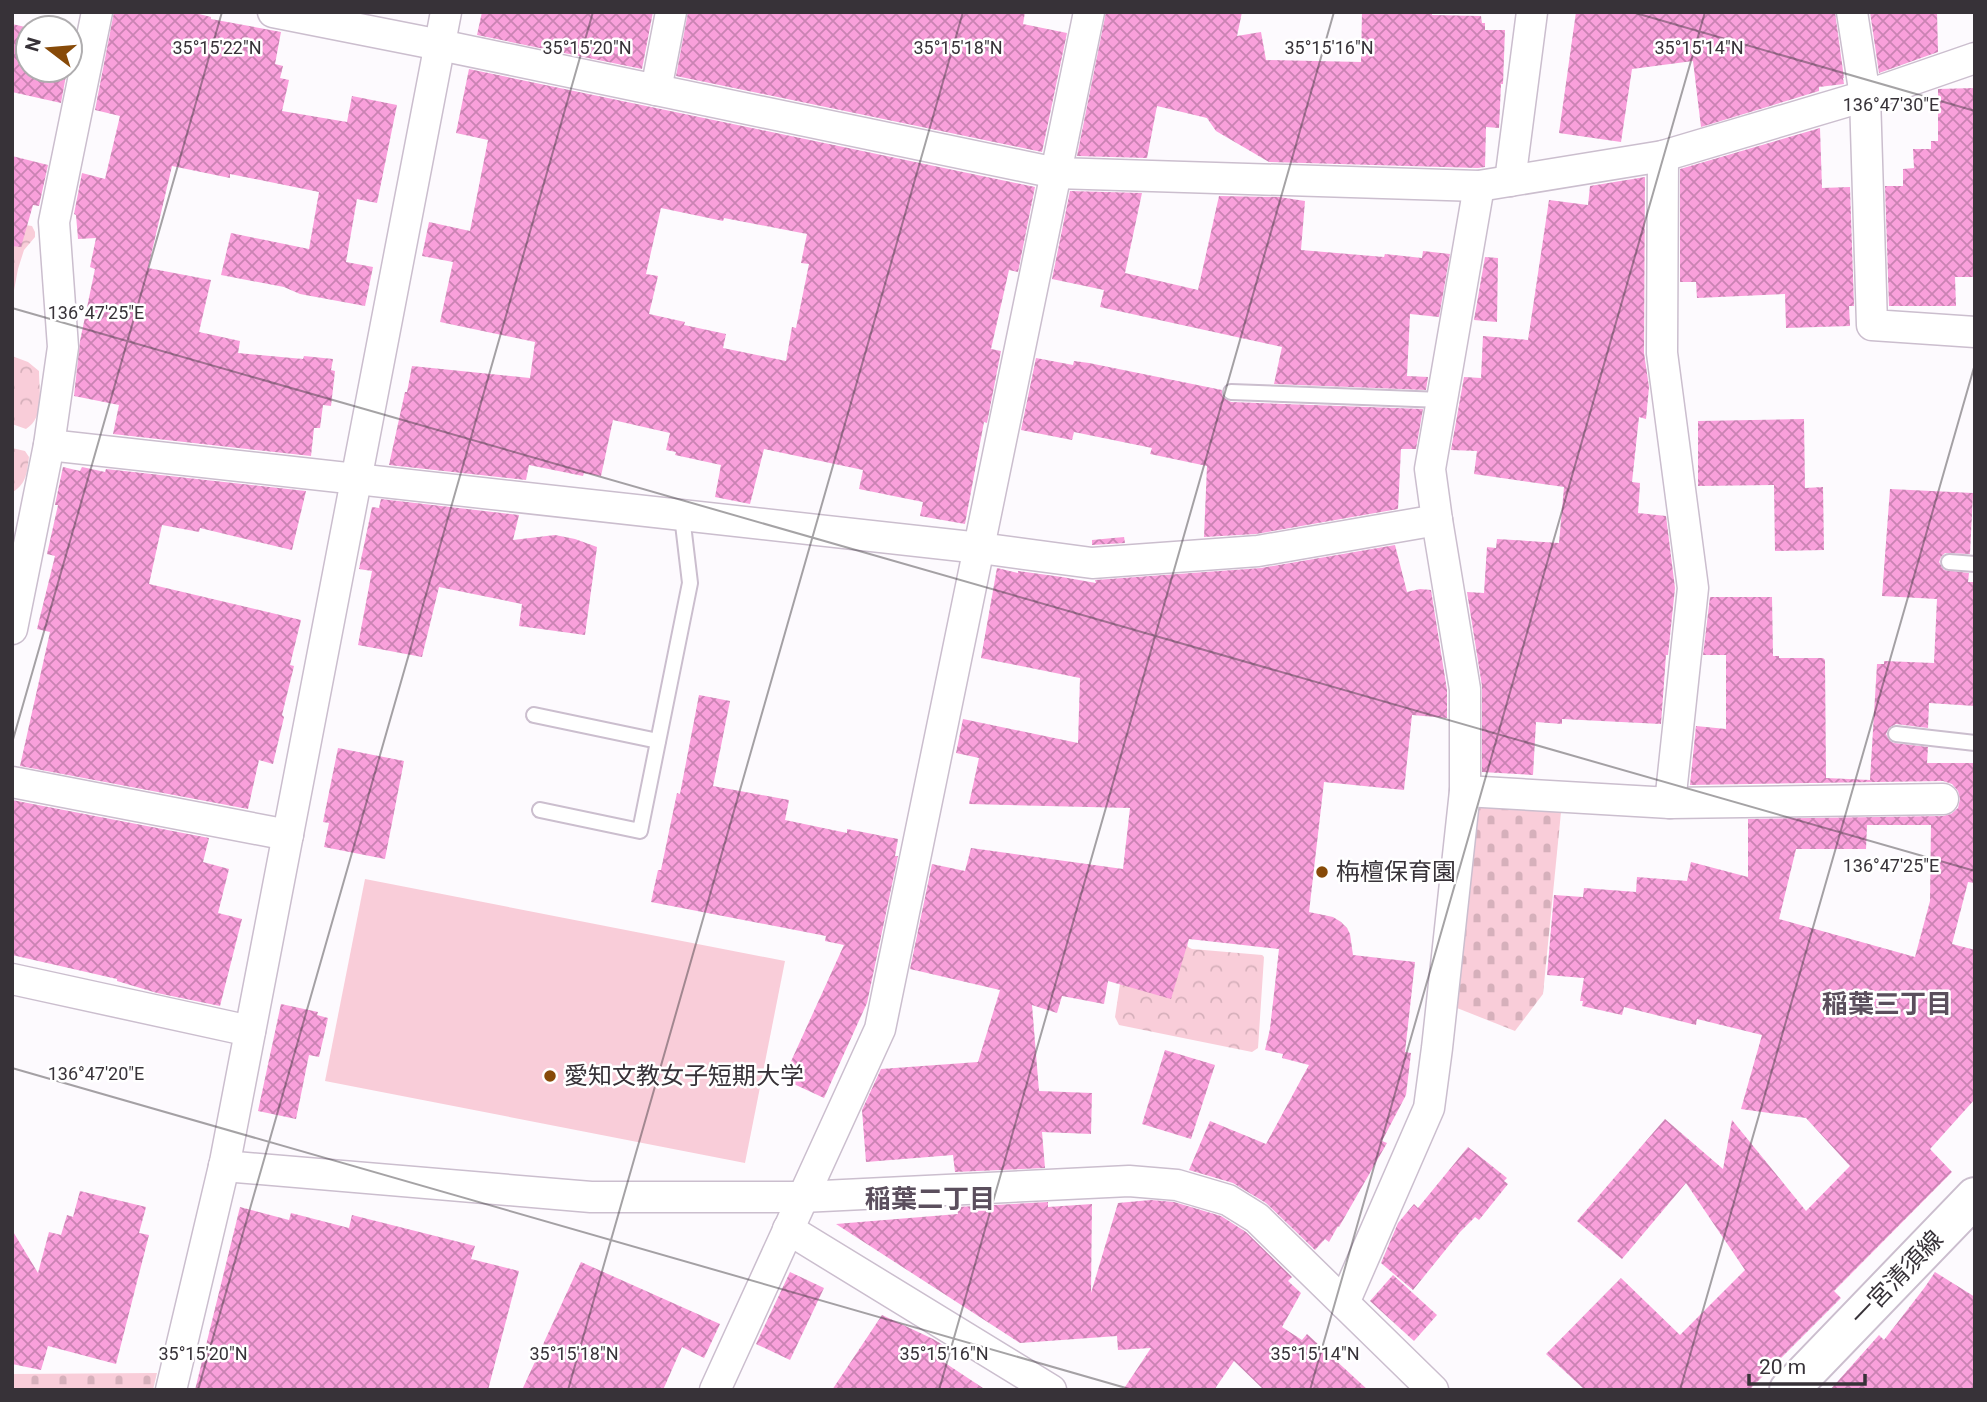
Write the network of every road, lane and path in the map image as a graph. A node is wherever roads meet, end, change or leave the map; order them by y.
1 (97, 12) edge
2 (273, 12) edge
3 (446, 12) edge
4 (671, 12) edge
5 (1088, 12) edge
6 (1532, 12) edge
7 (1853, 12) edge
8 (440, 45) junction
9 (1975, 58) edge
10 (656, 90) junction
11 (1865, 96) junction
12 (1663, 156) junction
13 (1056, 173) junction
14 (1510, 181) junction
15 (1479, 186) junction
16 (1975, 332) edge
17 (1231, 392) dead end
18 (1442, 400) junction
19 (48, 445) junction
20 (357, 480) junction
21 (24, 504) edge
22 (682, 516) junction
23 (1437, 520) junction
24 (980, 548) junction
25 (1949, 562) dead end
26 (1975, 564) edge
27 (12, 629) edge
28 (534, 715) dead end
29 (1896, 734) dead end
30 (658, 741) junction
31 (1975, 743) edge
32 (12, 782) edge
33 (1465, 791) junction
34 (1943, 799) dead end
35 (1670, 803) junction
36 (540, 810) dead end
37 (288, 835) junction
38 (12, 979) edge
39 (250, 1031) junction
40 (224, 1166) junction
41 (803, 1197) junction
42 (1975, 1197) edge
43 (788, 1229) junction
44 (1344, 1303) junction
45 (171, 1390) edge
46 (715, 1390) edge
47 (1051, 1390) edge
48 (1433, 1390) edge
49 (1789, 1390) edge

1 - 19 street
2 - 8 street
3 - 8 street
4 - 10 street
5 - 13 street
6 - 14 street
7 - 11 street
8 - 10 street
8 - 20 street
9 - 11 street
10 - 13 street
11 - 12 street
11 - 16 street
12 - 14 street
12 - 35 street
13 - 15 street
13 - 24 street
14 - 15 street
15 - 18 street
17 - 18 lane
18 - 23 street
19 - 20 street
19 - 21 street
20 - 22 street
20 - 37 street
21 - 27 street
22 - 24 street
22 - 30 lane
23 - 24 street
23 - 33 street
24 - 41 street
25 - 26 lane
28 - 30 lane
29 - 31 lane
30 - 36 lane
32 - 37 street
33 - 35 street
33 - 44 street
34 - 35 street
37 - 39 street
38 - 39 street
39 - 40 street
40 - 41 street
40 - 45 street
41 - 43 street
41 - 44 street
42 - 49 main road, 一宮清須線
43 - 46 street
43 - 47 street
44 - 48 street

